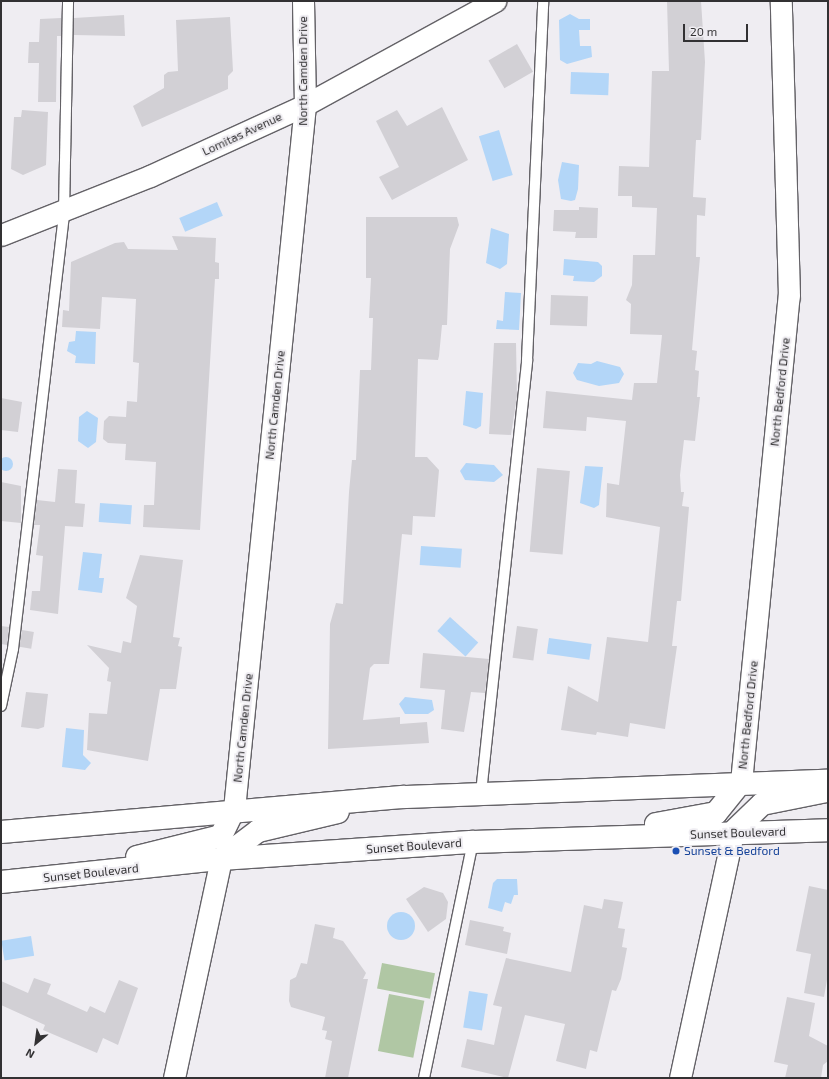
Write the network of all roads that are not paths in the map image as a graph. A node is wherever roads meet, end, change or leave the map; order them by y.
1 (68, 1) edge
2 (303, 1) edge
3 (495, 1) edge
4 (543, 1) edge
5 (782, 1) edge
6 (305, 105) junction
7 (64, 212) junction
8 (1, 235) edge
9 (1, 706) edge
10 (828, 781) edge
11 (741, 782) junction
12 (828, 791) edge
13 (481, 793) junction
14 (404, 797) junction
15 (234, 809) junction
16 (828, 830) edge
17 (1, 832) edge
18 (733, 832) junction
19 (573, 838) junction
20 (474, 842) junction
21 (222, 859) junction
22 (60, 876) junction
23 (1, 882) edge
24 (174, 1078) edge
25 (424, 1078) edge
26 (680, 1078) edge

1 - 7 lane
2 - 6 street, North Camden Drive
3 - 6 street, Lomitas Avenue
4 - 13 lane
5 - 11 street, North Bedford Drive
6 - 7 street, Lomitas Avenue
6 - 15 street, North Camden Drive
7 - 8 street, Lomitas Avenue
7 - 9 lane
10 - 11 main road
11 - 13 main road
11 - 19 main road
12 - 18 main road
13 - 14 main road
14 - 15 main road
14 - 21 main road
15 - 17 main road
15 - 22 main road
16 - 18 main road, Sunset Boulevard
18 - 19 main road, Sunset Boulevard
18 - 26 street
19 - 20 main road, Sunset Boulevard
20 - 21 main road, Sunset Boulevard
20 - 25 lane
21 - 22 main road, Sunset Boulevard
21 - 24 street
22 - 23 main road, Sunset Boulevard

